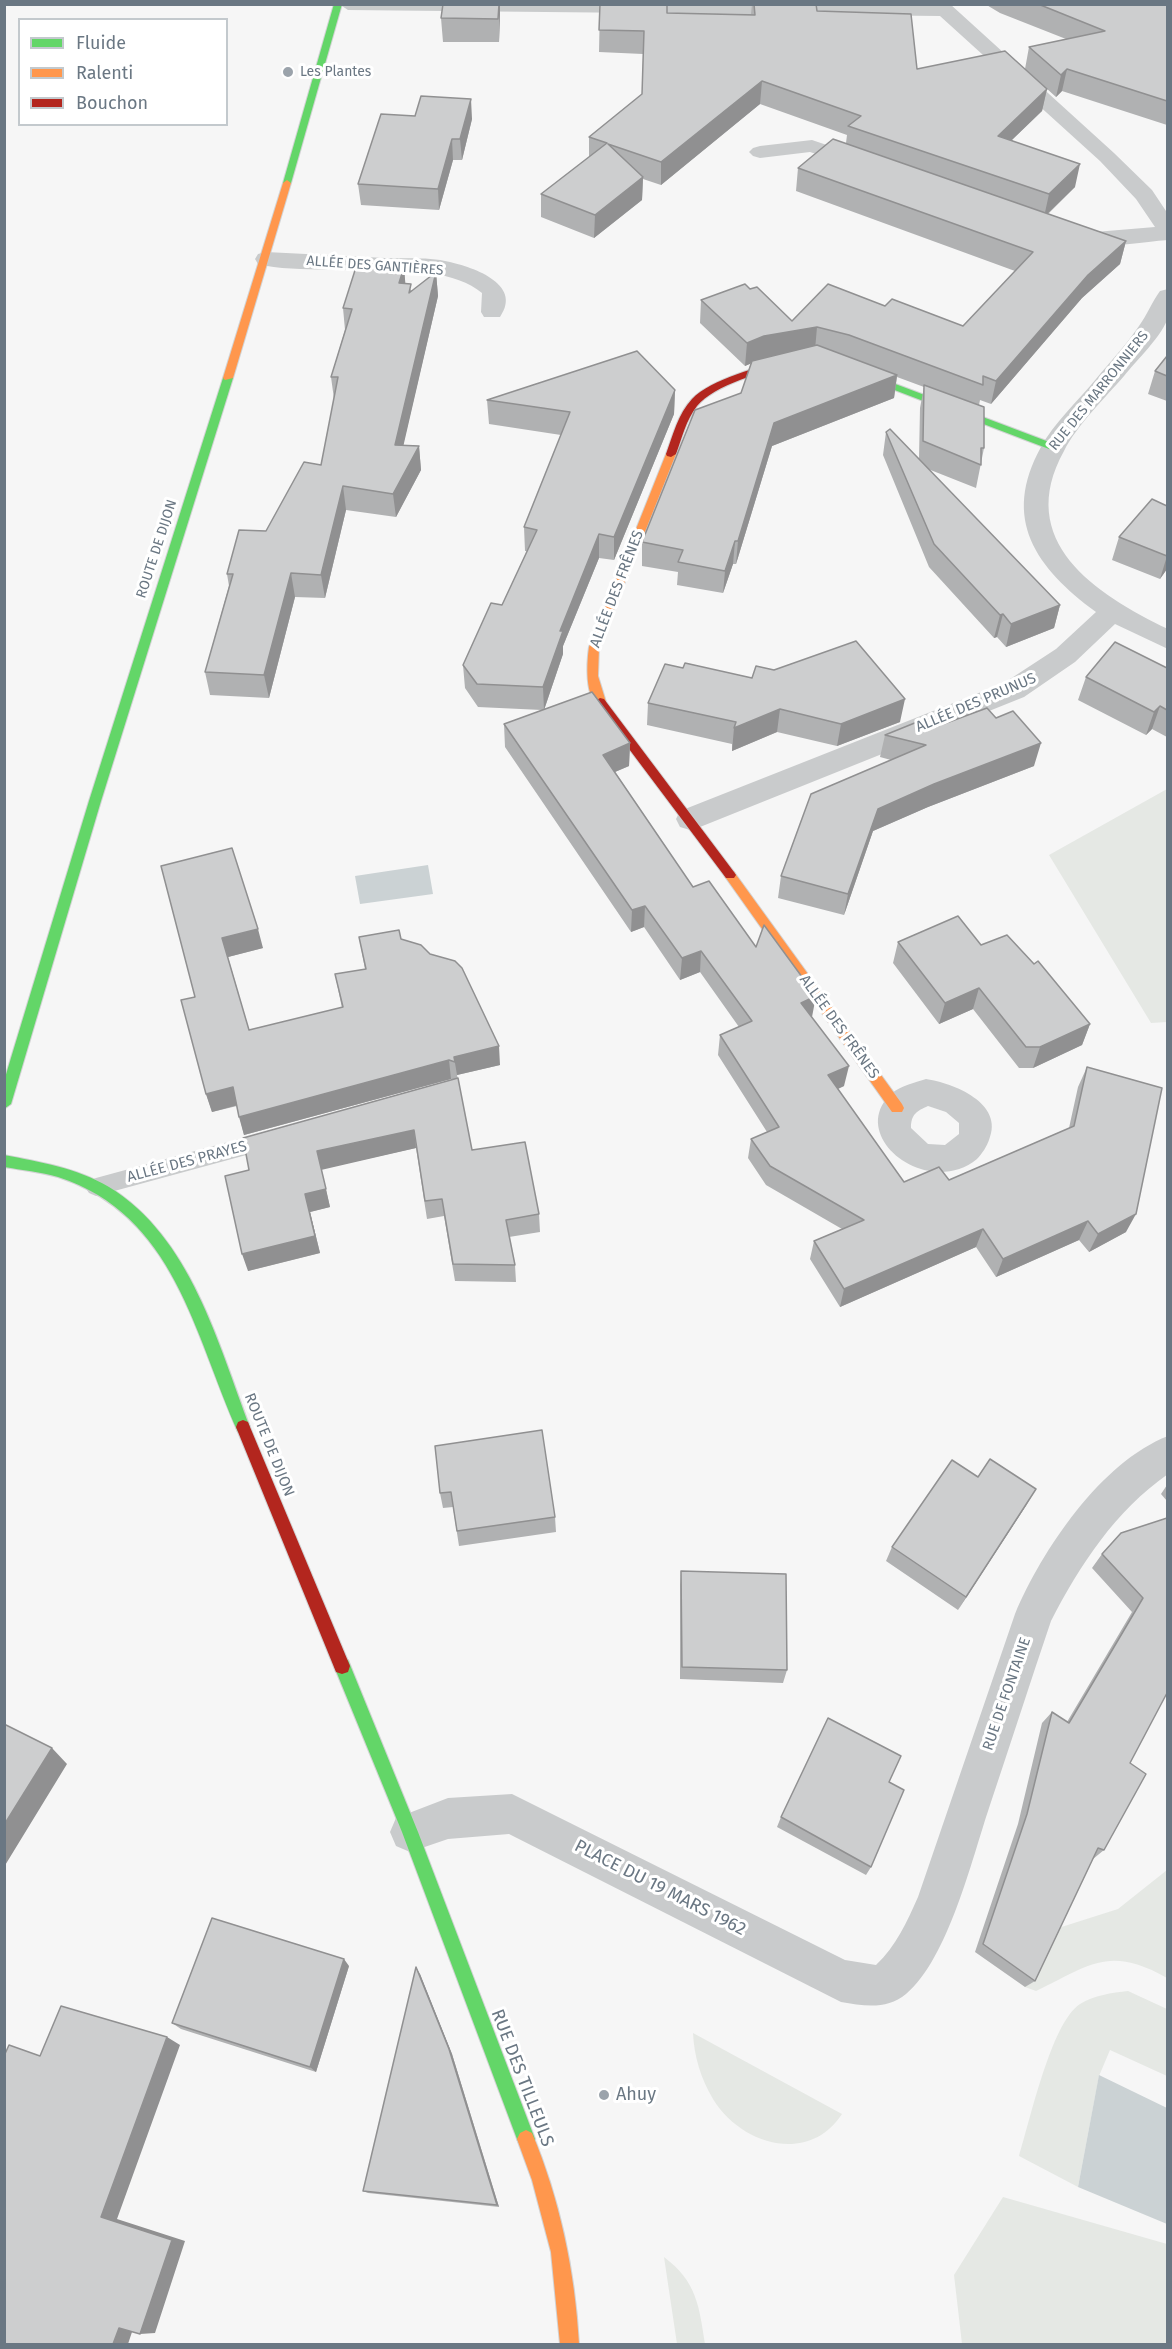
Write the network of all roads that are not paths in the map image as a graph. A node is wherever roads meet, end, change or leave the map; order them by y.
1 (338, 4) edge
2 (348, 4) edge
3 (526, 6) edge
4 (941, 7) edge
5 (760, 152) dead end
6 (879, 169) edge
7 (1047, 228) edge
8 (1167, 232) edge
9 (266, 260) junction
10 (1167, 296) edge
11 (492, 312) dead end
12 (1157, 337) edge
13 (805, 360) edge
14 (837, 365) edge
15 (1053, 447) junction
16 (1111, 612) junction
17 (1167, 640) edge
18 (690, 819) junction
19 (4, 1104) edge
20 (897, 1108) dead end
21 (296, 1132) edge
22 (4, 1161) edge
23 (96, 1187) junction
24 (1167, 1454) edge
25 (410, 1832) junction
26 (902, 1969) joint
27 (570, 2344) edge

1 - 9 street, ROUTE DE DIJON
2 - 3 street
3 - 4 street
4 - 8 street
5 - 6 street
7 - 8 street
9 - 11 street, ALLÉE DES GANTIÈRES
9 - 19 street, ROUTE DE DIJON
10 - 12 street, RUE DES MARRONNIERS
12 - 15 street, RUE DES MARRONNIERS
13 - 18 street, ALLÉE DES FRÊNES
14 - 15 street
15 - 16 street, RUE DES MARRONNIERS
16 - 17 street, RUE DES MARRONNIERS
16 - 18 street, ALLÉE DES PRUNUS
18 - 20 street, ALLÉE DES FRÊNES
21 - 23 lane, ALLÉE DES PRAYES
22 - 23 street, ROUTE DE DIJON
23 - 25 street, ROUTE DE DIJON
24 - 26 street, RUE DE FONTAINE
25 - 26 street, PLACE DU 19 MARS 1962
25 - 27 street, RUE DES TILLEULS

